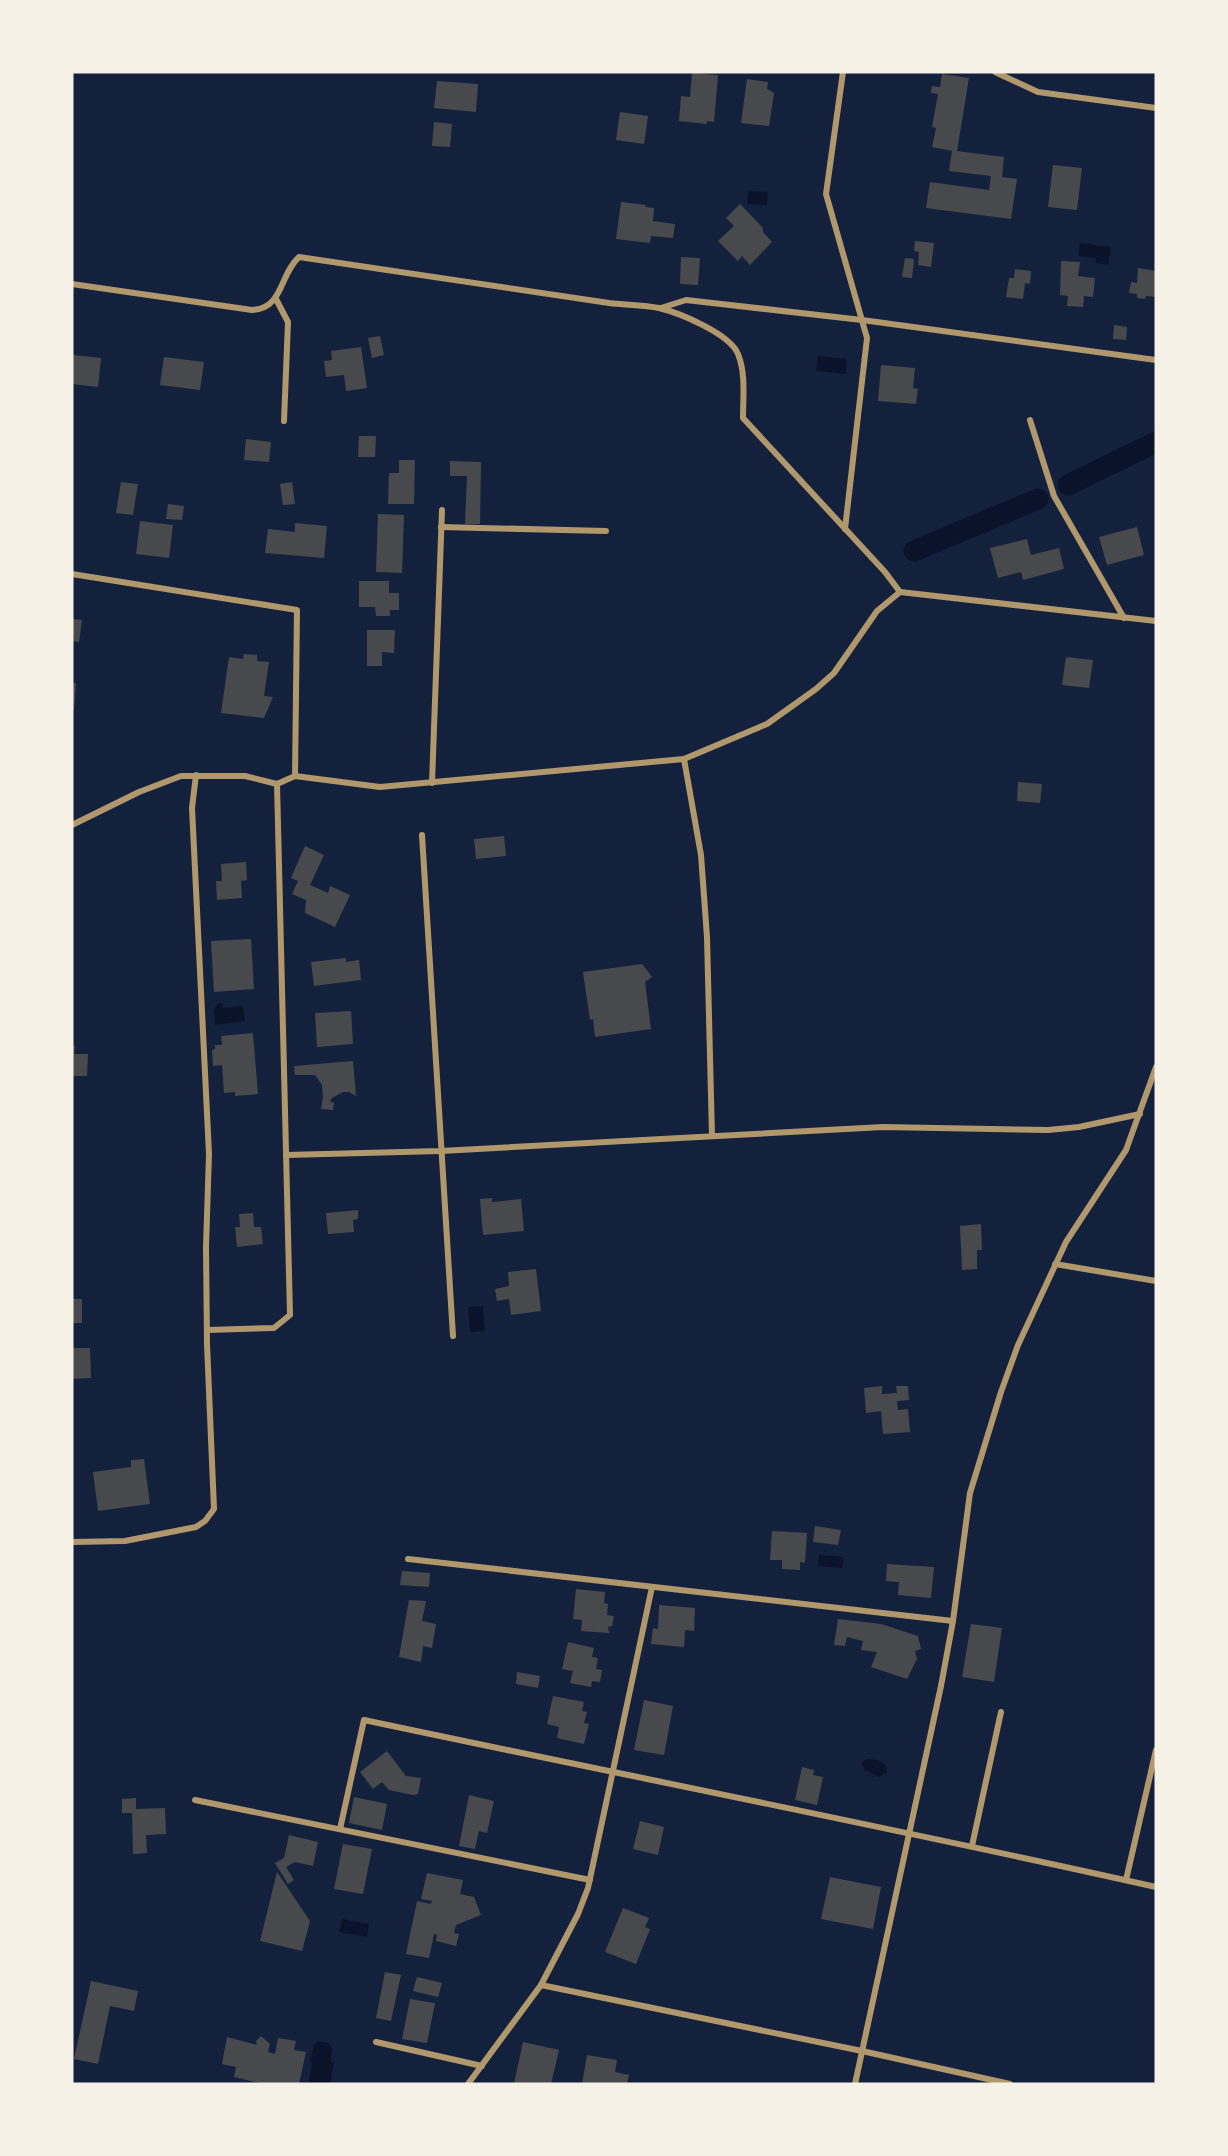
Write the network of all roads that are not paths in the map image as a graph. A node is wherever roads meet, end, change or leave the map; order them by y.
1 (843, 72) edge
2 (995, 72) edge
3 (1156, 108) edge
4 (72, 284) edge
5 (276, 299) junction
6 (660, 309) junction
7 (862, 320) junction
8 (1156, 360) edge
9 (1030, 420) dead end
10 (284, 421) dead end
11 (442, 510) dead end
12 (441, 527) junction
13 (845, 529) junction
14 (606, 531) dead end
15 (72, 574) edge
16 (900, 592) junction
17 (1124, 618) junction
18 (1156, 621) edge
19 (684, 759) junction
20 (196, 775) junction
21 (295, 776) junction
22 (432, 783) junction
23 (277, 784) junction
24 (72, 825) edge
25 (422, 835) dead end
26 (1156, 1067) edge
27 (1140, 1114) junction
28 (712, 1136) junction
29 (441, 1151) junction
30 (286, 1155) junction
31 (1055, 1264) junction
32 (1156, 1281) edge
33 (207, 1330) junction
34 (453, 1336) dead end
35 (72, 1542) edge
36 (408, 1559) dead end
37 (652, 1587) junction
38 (953, 1621) junction
39 (1001, 1712) dead end
40 (1156, 1750) edge
41 (614, 1773) junction
42 (195, 1800) dead end
43 (340, 1829) junction
44 (910, 1833) junction
45 (972, 1846) junction
46 (590, 1880) junction
47 (1126, 1880) junction
48 (1156, 1887) edge
49 (541, 1985) junction
50 (376, 2042) dead end
51 (862, 2051) junction
52 (482, 2066) junction
53 (468, 2084) edge
54 (855, 2084) edge
55 (1010, 2084) edge

1 - 7 street
2 - 3 street
4 - 5 street
5 - 6 street
5 - 10 street
6 - 7 street
6 - 13 street
7 - 8 street
7 - 13 street
9 - 17 street
11 - 12 street
12 - 14 street
12 - 22 street
13 - 16 street
15 - 21 street
16 - 17 street
16 - 19 street
17 - 18 street
19 - 22 street
19 - 28 street
20 - 23 street
20 - 24 street
20 - 33 street
21 - 22 street
21 - 23 street
23 - 30 street
25 - 29 street
26 - 27 street
27 - 28 street
27 - 31 street
28 - 29 street
29 - 30 street
29 - 34 street
30 - 33 street
31 - 32 street
31 - 38 street
33 - 35 street
36 - 37 street
37 - 38 street
37 - 41 street
38 - 44 street
39 - 45 street
40 - 47 street
41 - 43 street
41 - 44 street
41 - 46 street
42 - 43 street
43 - 46 street
44 - 45 street
44 - 51 street
45 - 47 street
46 - 49 street
47 - 48 street
49 - 51 street
49 - 52 street
50 - 52 street
51 - 54 street
51 - 55 street
52 - 53 street

